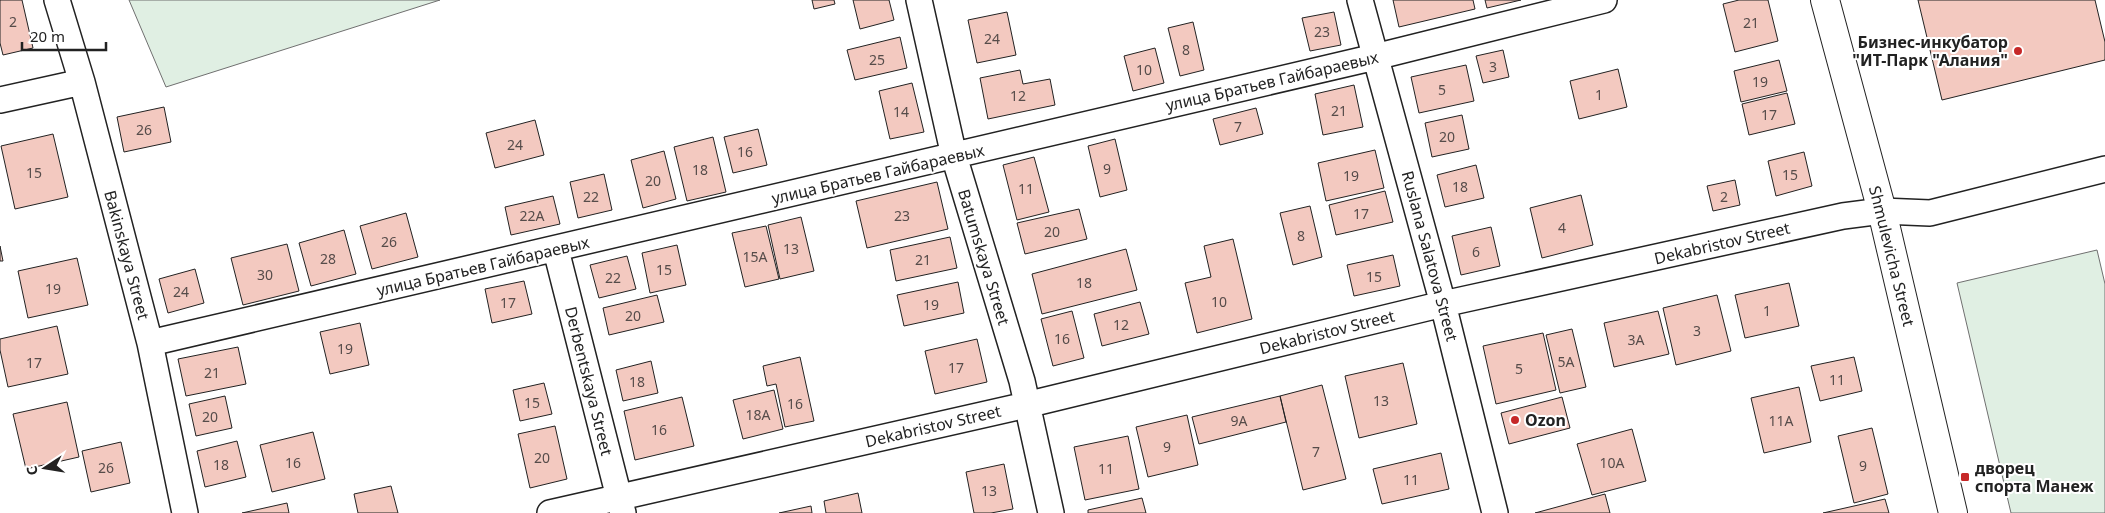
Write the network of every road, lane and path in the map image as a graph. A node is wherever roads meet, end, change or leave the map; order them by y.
1 (57, 0) edge
2 (919, 0) edge
3 (1360, 0) edge
4 (1604, 0) edge
5 (1825, 0) edge
6 (1375, 57) junction
7 (82, 82) junction
8 (0, 100) edge
9 (954, 156) junction
10 (2105, 169) edge
11 (1882, 211) junction
12 (556, 250) junction
13 (1444, 304) junction
14 (150, 344) junction
15 (1026, 405) junction
16 (622, 505) edge
17 (185, 513) edge
18 (550, 513) edge
19 (1051, 513) edge
20 (1495, 513) edge
21 (1953, 513) edge

1 - 7 street, Bakinskaya Street
2 - 9 street, Batumskaya Street
3 - 6 street, Ruslana Salatova Street
4 - 6 street, улица Братьев Гайбараевых
5 - 11 main road, Shmulevicha Street
6 - 9 street, улица Братьев Гайбараевых
6 - 13 street, Ruslana Salatova Street
7 - 8 street
7 - 14 street, Bakinskaya Street
9 - 12 street, улица Братьев Гайбараевых
9 - 15 street, Batumskaya Street
10 - 11 street, Dekabristov Street
11 - 13 street, Dekabristov Street
11 - 21 main road, Shmulevicha Street
12 - 14 street, улица Братьев Гайбараевых
12 - 16 street, Derbentskaya Street
13 - 15 street, Dekabristov Street
13 - 20 street, Ruslana Salatova Street
14 - 17 street, Bakinskaya Street
15 - 16 street, Dekabristov Street
15 - 19 street, Batumskaya Street
16 - 18 street, Dekabristov Street

